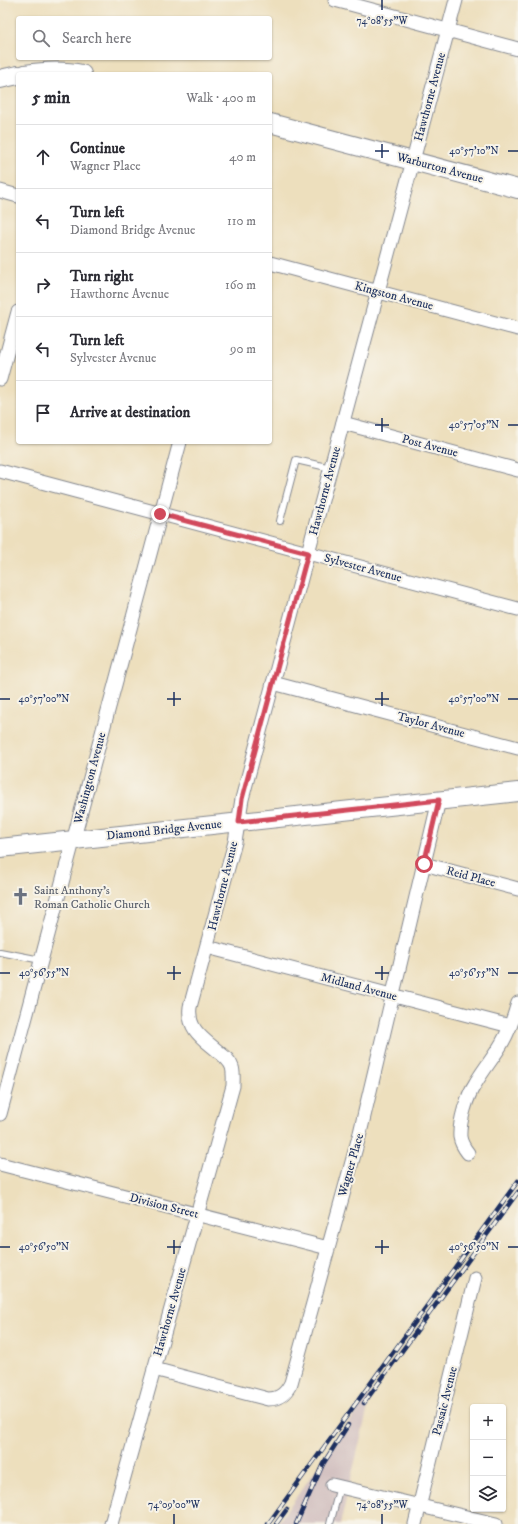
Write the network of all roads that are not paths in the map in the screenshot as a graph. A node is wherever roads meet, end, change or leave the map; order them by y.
1 (335, 0) edge
2 (456, 0) edge
3 (448, 30) junction
4 (518, 49) edge
5 (41, 72) edge
6 (68, 72) edge
7 (16, 75) edge
8 (0, 79) edge
9 (272, 124) edge
10 (413, 161) junction
11 (518, 189) edge
12 (0, 191) edge
13 (16, 195) edge
14 (272, 264) edge
15 (378, 292) junction
16 (518, 329) edge
17 (15, 335) edge
18 (0, 379) edge
19 (343, 423) junction
20 (179, 444) edge
21 (331, 468) junction
22 (518, 470) edge
23 (0, 471) edge
24 (160, 514) junction
25 (280, 521) dead end
26 (308, 553) junction
27 (518, 609) edge
28 (273, 683) junction
29 (518, 748) edge
30 (518, 792) edge
31 (439, 800) junction
32 (239, 822) junction
33 (73, 840) junction
34 (0, 848) edge
35 (424, 864) junction
36 (518, 890) edge
37 (207, 947) junction
38 (0, 952) edge
39 (41, 960) junction
40 (393, 996) junction
41 (518, 1003) edge
42 (510, 1026) junction
43 (0, 1114) edge
44 (468, 1154) dead end
45 (0, 1164) edge
46 (197, 1215) junction
47 (328, 1248) junction
48 (475, 1278) dead end
49 (154, 1369) junction
50 (336, 1486) joint
51 (419, 1506) junction
52 (111, 1524) edge
53 (330, 1524) edge
54 (415, 1524) edge
55 (496, 1524) edge

1 - 3 street
2 - 3 street, Hawthorne Avenue
3 - 4 street
3 - 10 street, Hawthorne Avenue
5 - 6 street
7 - 8 street
9 - 10 street, Warburton Avenue
10 - 11 street, Warburton Avenue
10 - 15 street, Hawthorne Avenue
12 - 13 street
14 - 15 street, Kingston Avenue
15 - 16 street, Kingston Avenue
15 - 19 street, Hawthorne Avenue
17 - 18 street
19 - 21 street, Hawthorne Avenue
19 - 22 street, Post Avenue
20 - 24 street, Washington Avenue
21 - 25 lane
21 - 26 street, Hawthorne Avenue
23 - 24 street, Sylvester Avenue
24 - 26 street, Sylvester Avenue
24 - 33 street, Washington Avenue
26 - 27 street, Sylvester Avenue
26 - 28 street, Hawthorne Avenue
28 - 29 street, Taylor Avenue
28 - 32 street, Hawthorne Avenue
30 - 31 street, Diamond Bridge Avenue
31 - 32 street, Diamond Bridge Avenue
31 - 35 street, Wagner Place
32 - 33 street, Diamond Bridge Avenue
32 - 37 street, Hawthorne Avenue
33 - 34 street, Diamond Bridge Avenue
33 - 39 street, Washington Avenue
35 - 36 street, Reid Place
35 - 40 street, Wagner Place
37 - 40 street, Midland Avenue
37 - 46 street, Hawthorne Avenue
38 - 39 lane
39 - 43 street, Washington Avenue
40 - 42 street, Midland Avenue
40 - 47 street, Wagner Place
41 - 42 street
42 - 44 street
45 - 46 street, Division Street
46 - 47 street, Division Street
46 - 49 street, Hawthorne Avenue
47 - 49 street, Wagner Place
48 - 51 street, Passaic Avenue
49 - 52 street, Hawthorne Avenue
50 - 51 street
50 - 53 lane
51 - 54 street, Passaic Avenue
51 - 55 street

